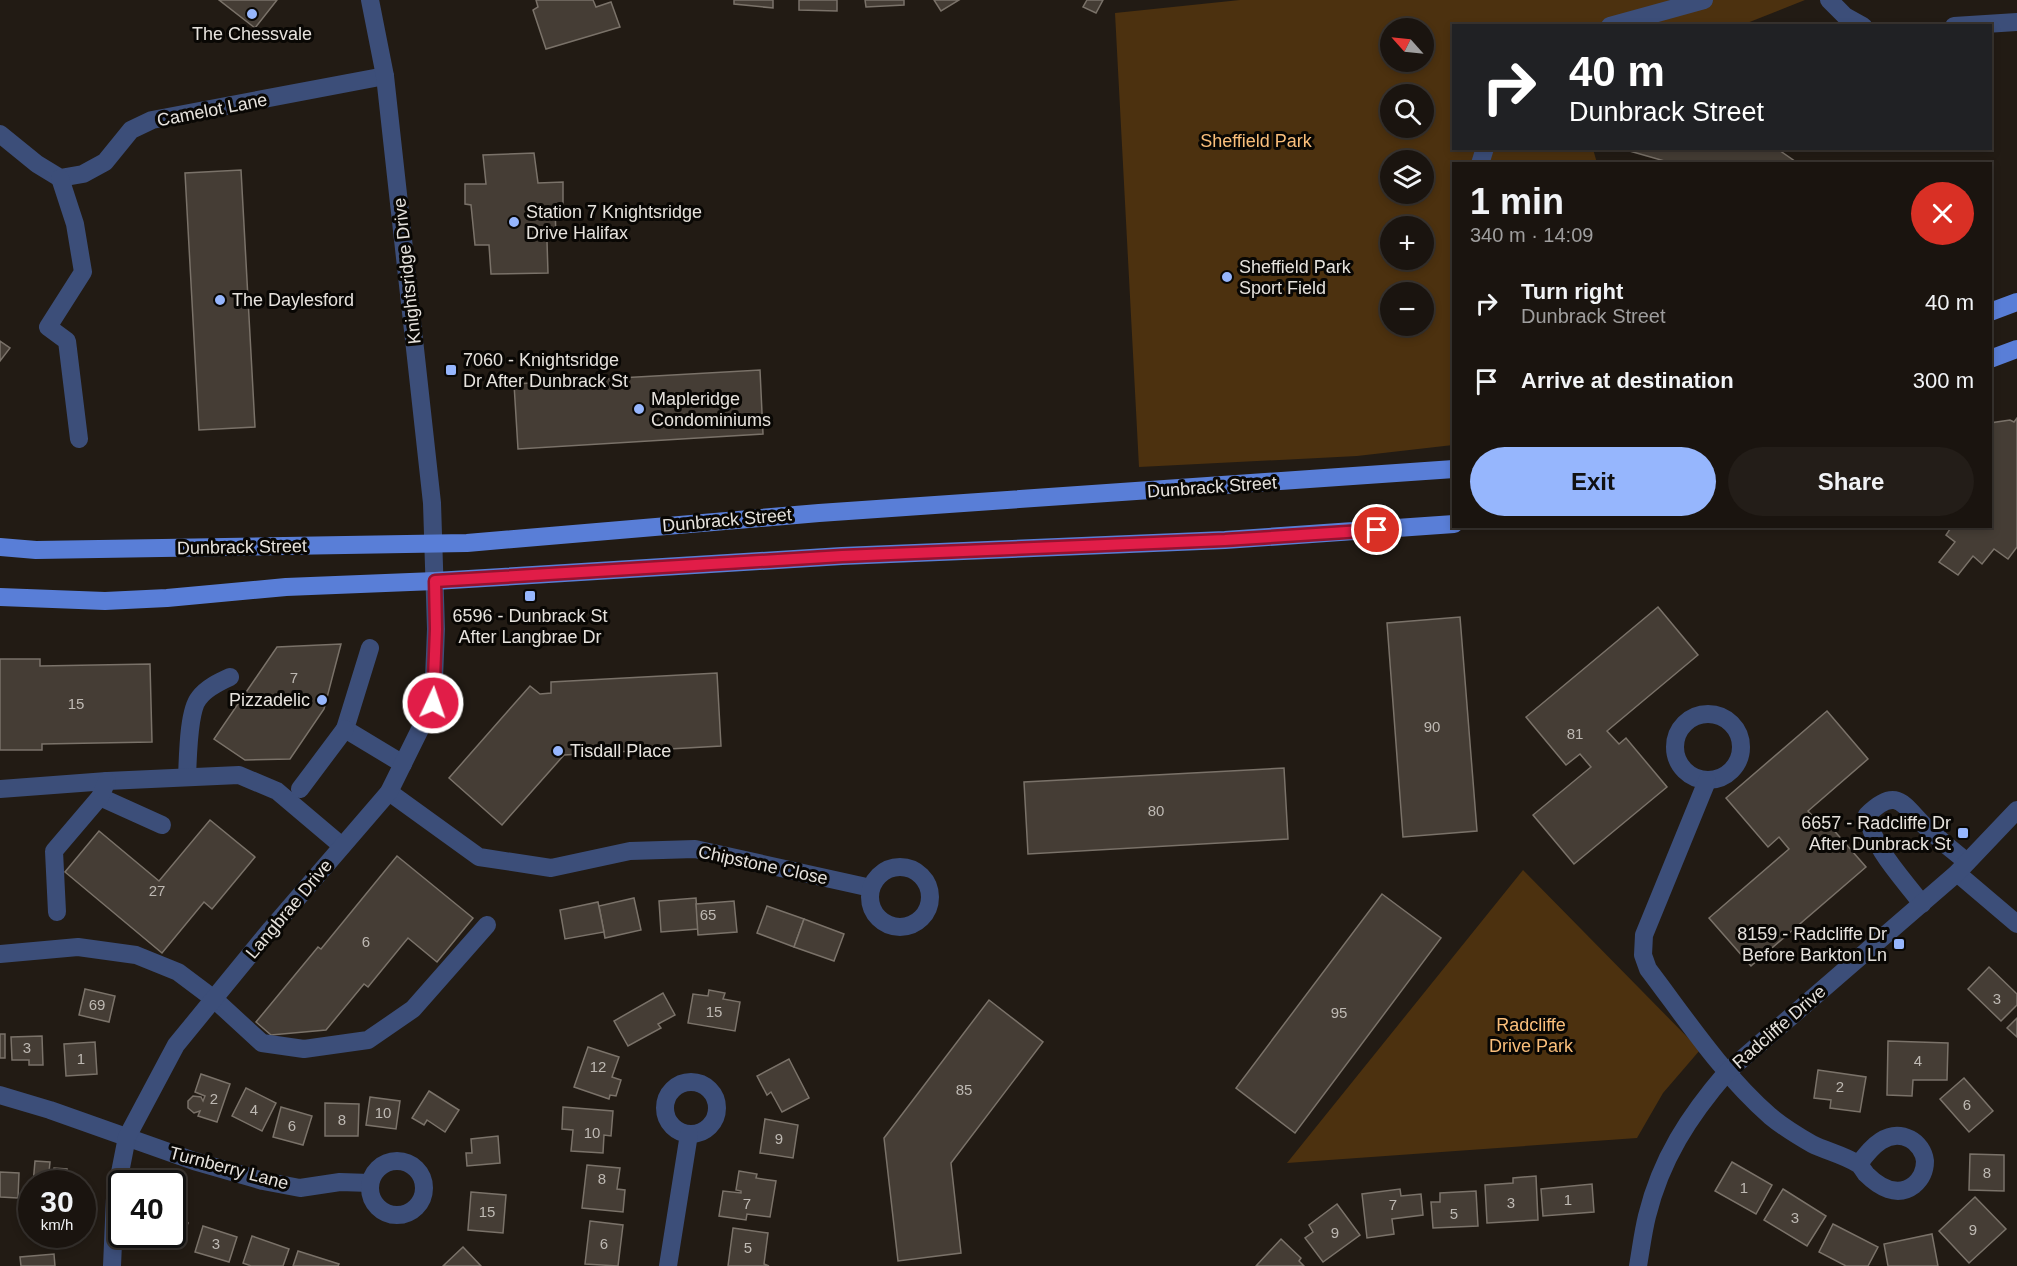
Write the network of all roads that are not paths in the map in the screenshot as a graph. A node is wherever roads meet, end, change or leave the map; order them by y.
1 (370, 0) edge
2 (1704, 0) edge
3 (1829, 0) edge
4 (2017, 22) edge
5 (1617, 24) edge
6 (1859, 24) edge
7 (1986, 24) edge
8 (385, 76) junction
9 (0, 134) edge
10 (60, 178) junction
11 (2017, 303) edge
12 (1992, 311) edge
13 (2017, 349) edge
14 (1992, 358) edge
15 (79, 439) dead end
16 (1452, 469) edge
17 (1452, 524) edge
18 (433, 544) junction
19 (0, 547) edge
20 (435, 581) junction
21 (0, 597) edge
22 (370, 648) dead end
23 (230, 677) dead end
24 (345, 729) junction
25 (403, 764) junction
26 (187, 777) junction
27 (1707, 781) dead end
28 (0, 789) edge
29 (104, 789) junction
30 (300, 789) dead end
31 (389, 792) junction
32 (2017, 810) edge
33 (162, 825) dead end
34 (342, 846) junction
35 (1962, 868) junction
36 (871, 888) dead end
37 (1922, 904) junction
38 (57, 912) dead end
39 (2017, 924) edge
40 (487, 925) dead end
41 (0, 954) edge
42 (214, 999) junction
43 (1727, 1072) junction
44 (0, 1095) edge
45 (689, 1134) dead end
46 (126, 1137) junction
47 (1859, 1164) dead end
48 (370, 1183) dead end
49 (112, 1266) edge
50 (668, 1266) edge
51 (1638, 1266) edge

1 - 8 street, Knightsridge Drive
2 - 5 street
3 - 6 street
4 - 7 street
8 - 10 street, Camelot Lane
8 - 18 street, Knightsridge Drive
9 - 10 street
10 - 15 street
11 - 12 main road
13 - 14 main road
16 - 18 main road, Dunbrack Street
17 - 20 main road
18 - 19 main road, Dunbrack Street
18 - 20 street, Langbrae Drive
20 - 21 main road
20 - 25 street, Langbrae Drive
22 - 24 street
23 - 26 street
24 - 25 street
24 - 30 street
25 - 31 street, Langbrae Drive
26 - 29 street
26 - 34 street
27 - 43 street
28 - 29 street
29 - 33 street
29 - 38 street
31 - 34 street, Langbrae Drive
31 - 36 street, Chipstone Close
32 - 35 street, Radcliffe Drive
34 - 42 street, Langbrae Drive
35 - 37 street, Radcliffe Drive
35 - 37 street
35 - 39 street
37 - 43 street, Radcliffe Drive
40 - 42 street
41 - 42 street
42 - 46 street, Langbrae Drive
43 - 47 street
43 - 51 street, Radcliffe Drive
44 - 46 street, Turnberry Lane
45 - 50 street
46 - 48 street, Turnberry Lane
46 - 49 street, Langbrae Drive

